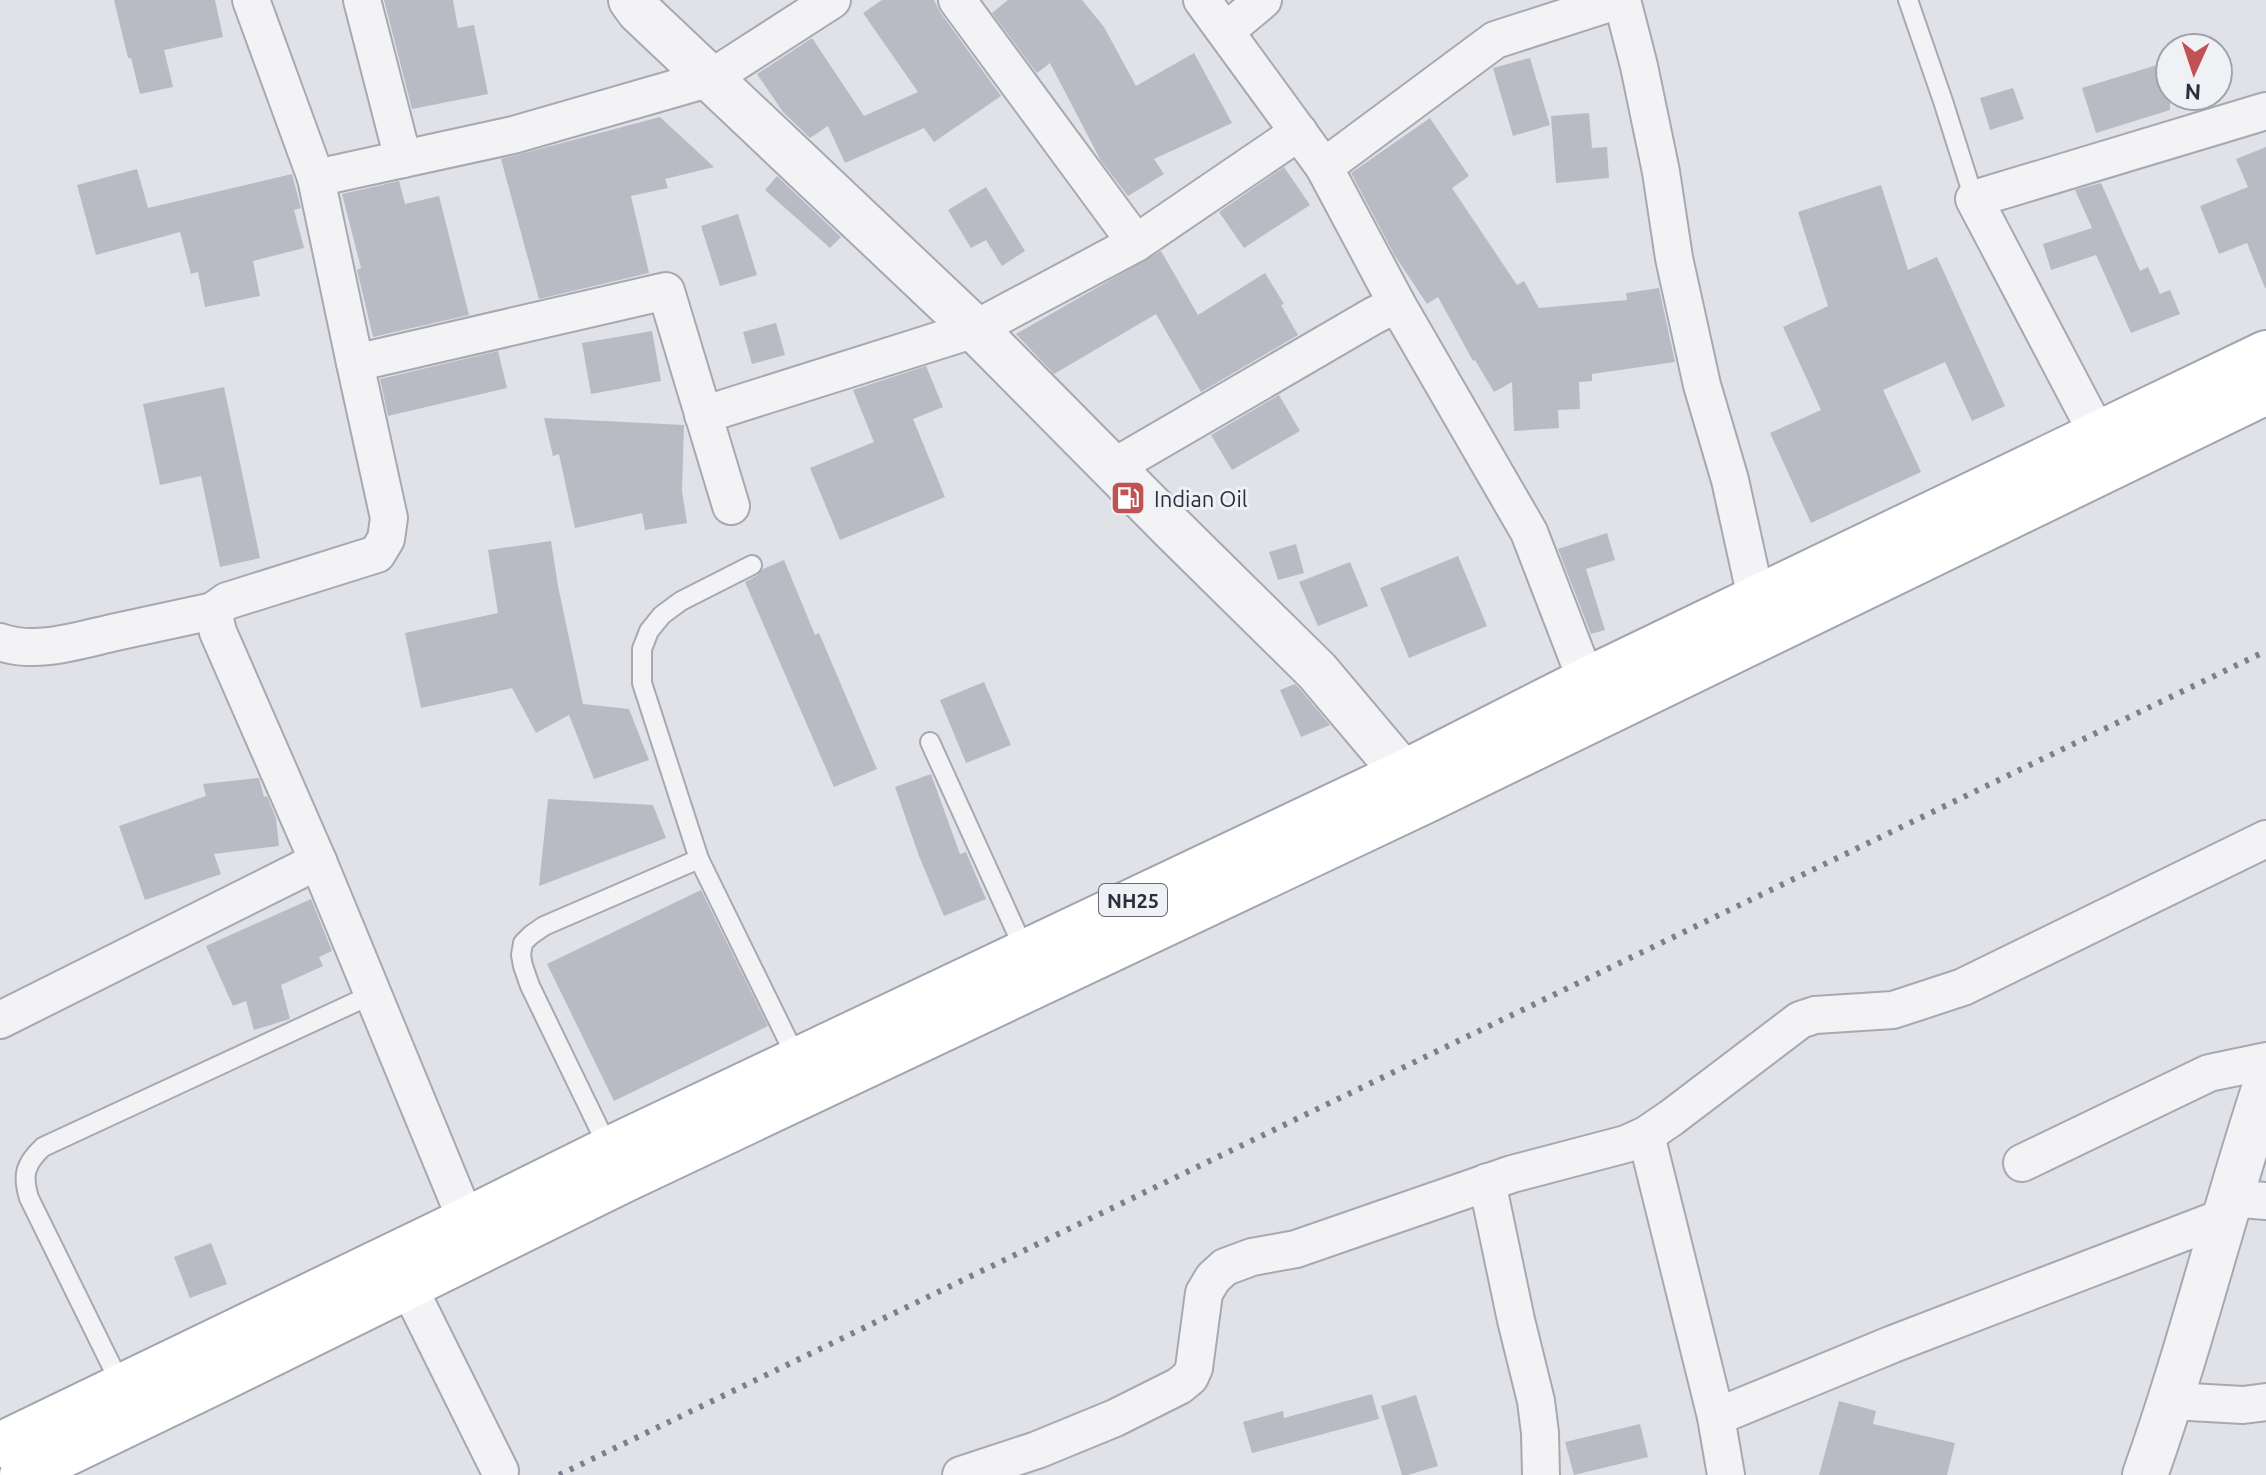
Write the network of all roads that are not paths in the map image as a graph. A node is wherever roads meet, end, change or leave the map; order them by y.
1 (251, 0) edge
2 (362, 0) edge
3 (631, 0) edge
4 (832, 0) edge
5 (957, 0) edge
6 (1202, 0) edge
7 (1263, 0) edge
8 (1621, 0) edge
9 (1908, 0) edge
10 (1226, 31) junction
11 (711, 78) junction
12 (2266, 111) edge
13 (1299, 132) junction
14 (403, 159) junction
15 (1324, 167) junction
16 (316, 178) junction
17 (1974, 199) junction
18 (1136, 243) junction
19 (1397, 304) junction
20 (975, 329) junction
21 (2266, 353) edge
22 (355, 363) junction
23 (2266, 392) edge
24 (703, 415) junction
25 (2097, 433) junction
26 (1112, 468) junction
27 (731, 506) dead end
28 (752, 565) dead end
29 (1756, 598) junction
30 (213, 611) junction
31 (0, 642) edge
32 (1586, 680) junction
33 (930, 742) dead end
34 (1403, 773) junction
35 (2266, 839) edge
36 (699, 859) junction
37 (318, 861) junction
38 (1025, 951) junction
39 (373, 994) junction
40 (0, 1020) edge
41 (797, 1059) junction
42 (2266, 1061) edge
43 (2266, 1083) edge
44 (1646, 1135) junction
45 (609, 1149) junction
46 (2022, 1163) dead end
47 (1487, 1182) junction
48 (2240, 1205) edge
49 (466, 1220) junction
50 (408, 1286) junction
51 (122, 1387) junction
52 (2172, 1401) junction
53 (2266, 1402) edge
54 (1716, 1417) junction
55 (0, 1445) edge
56 (1040, 1462) edge
57 (500, 1471) dead end
58 (22, 1475) edge
59 (961, 1475) edge
60 (1541, 1475) edge
61 (1726, 1475) edge
62 (2145, 1475) edge

1 - 16 street
2 - 14 street
3 - 11 street
4 - 11 street
5 - 18 street
6 - 10 street
7 - 10 street
8 - 15 street
8 - 29 street
9 - 17 lane
10 - 13 street
11 - 14 street
11 - 20 street
12 - 17 street
13 - 15 street
13 - 18 street
14 - 16 street
15 - 19 street
16 - 22 street
17 - 25 street
18 - 20 street
19 - 26 street
19 - 32 street
20 - 24 street
20 - 26 street
21 - 25 main road, NH25
22 - 24 street
22 - 30 street
23 - 50 main road, NH25
24 - 27 street
25 - 29 main road, NH25
26 - 34 street
28 - 36 lane
29 - 32 main road, NH25
30 - 31 street
30 - 37 street
32 - 34 main road, NH25
33 - 38 lane
34 - 38 main road, NH25
35 - 44 street
36 - 41 lane
36 - 45 lane
37 - 39 street
37 - 40 street
38 - 41 main road, NH25
39 - 49 street
39 - 51 lane
41 - 45 main road, NH25
42 - 46 street
43 - 48 street
44 - 47 street
44 - 54 street
45 - 49 main road, NH25
47 - 56 street
47 - 60 street
48 - 52 street
48 - 54 street
49 - 51 main road, NH25
50 - 57 street
50 - 58 main road, NH25
51 - 55 main road, NH25
52 - 53 street
52 - 62 street
54 - 61 street
56 - 59 street

